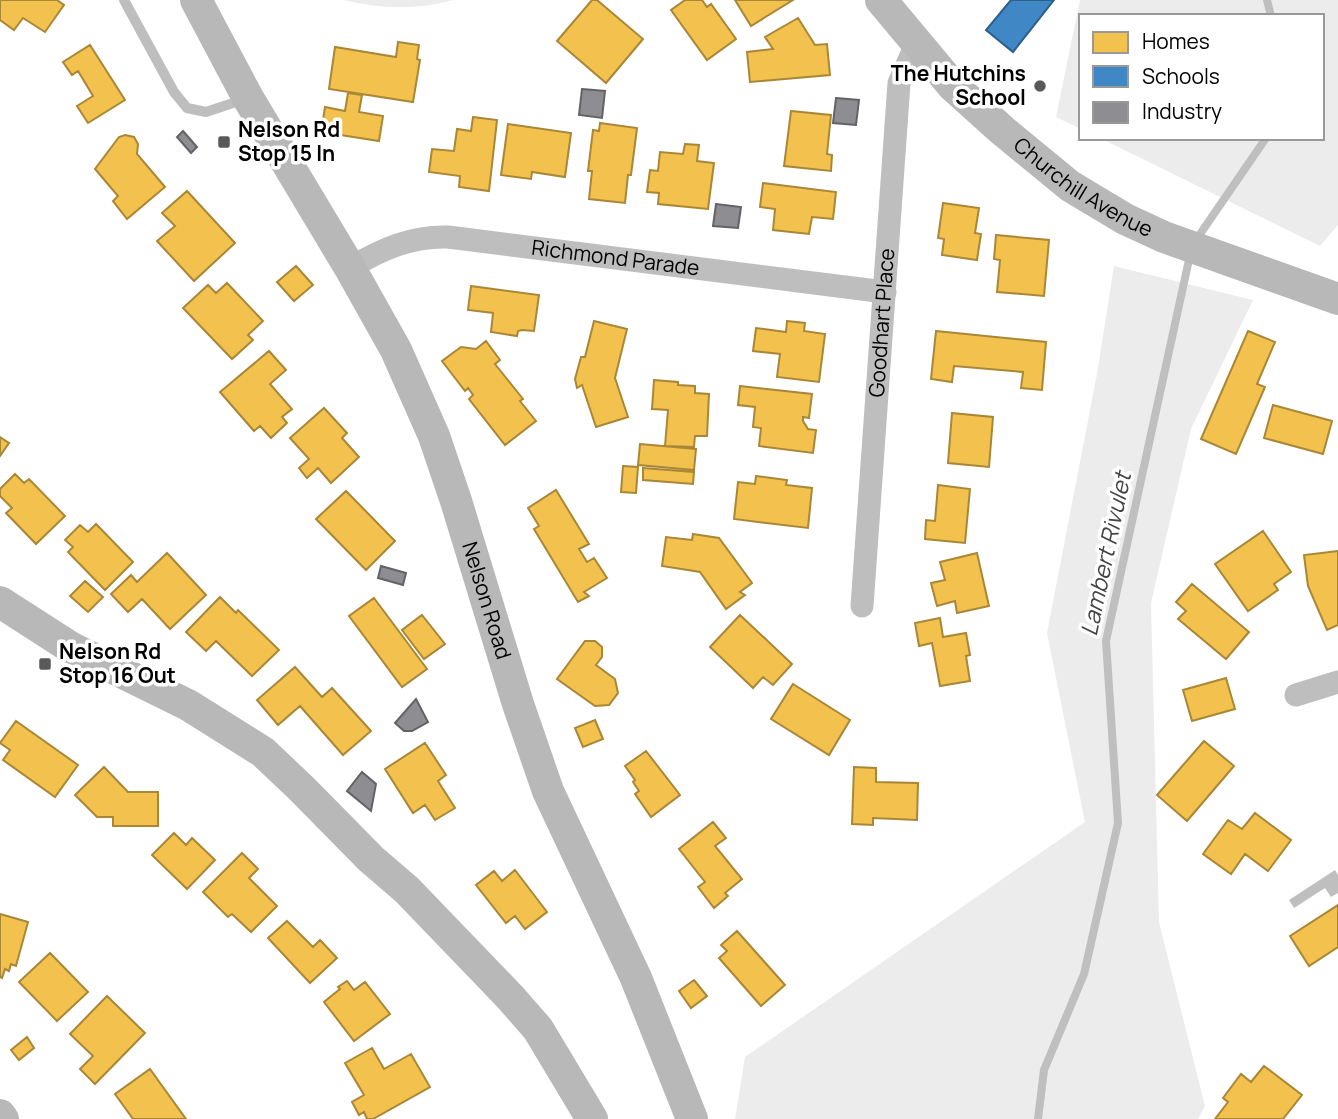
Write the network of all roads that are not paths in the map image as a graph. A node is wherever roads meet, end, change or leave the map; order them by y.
1 (124, 0) edge
2 (196, 0) edge
3 (881, 0) edge
4 (916, 44) junction
5 (248, 99) junction
6 (351, 268) junction
7 (885, 292) junction
8 (1338, 299) edge
9 (0, 602) edge
10 (862, 606) dead end
11 (1338, 682) edge
12 (1296, 695) dead end
13 (592, 1119) edge
14 (692, 1119) edge

1 - 5 lane
2 - 5 street, Nelson Road
3 - 4 street, Churchill Avenue
4 - 7 street, Goodhart Place
4 - 8 street, Churchill Avenue
5 - 6 street, Nelson Road
6 - 7 street, Richmond Parade
6 - 14 street, Nelson Road
7 - 10 street, Goodhart Place
9 - 13 street
11 - 12 street

